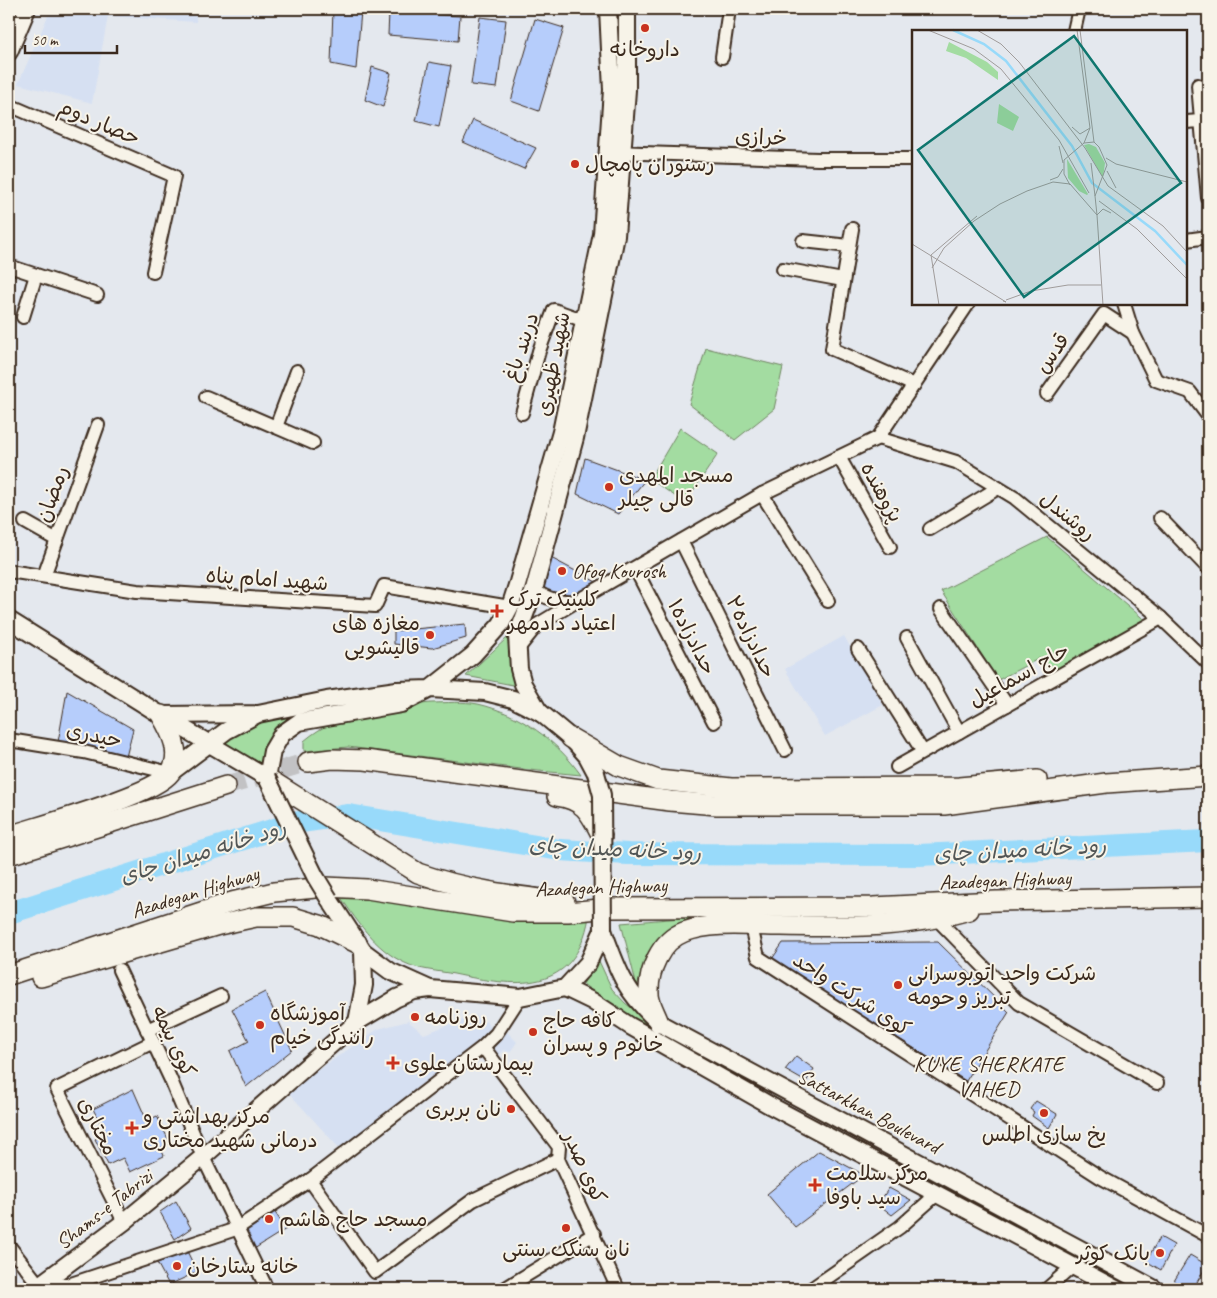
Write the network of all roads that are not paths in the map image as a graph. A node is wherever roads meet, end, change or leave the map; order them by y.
1 (26, 9) edge
2 (608, 9) edge
3 (627, 9) edge
4 (729, 9) edge
5 (1078, 9) edge
6 (1074, 30) edge
7 (9, 52) edge
8 (722, 57) dead end
9 (1198, 85) dead end
10 (9, 105) edge
11 (1201, 121) junction
12 (1187, 122) edge
13 (616, 152) junction
14 (912, 160) edge
15 (1208, 198) edge
16 (852, 229) dead end
17 (1208, 237) edge
18 (1187, 240) edge
19 (803, 241) dead end
20 (849, 246) junction
21 (9, 266) edge
22 (783, 269) dead end
23 (153, 272) dead end
24 (36, 275) junction
25 (843, 280) junction
26 (97, 295) dead end
27 (967, 305) edge
28 (1124, 305) edge
29 (23, 317) dead end
30 (591, 323) junction
31 (1133, 333) junction
32 (297, 371) dead end
33 (914, 384) junction
34 (1047, 394) dead end
35 (206, 397) dead end
36 (522, 413) dead end
37 (1208, 416) edge
38 (98, 425) dead end
39 (276, 427) junction
40 (878, 438) junction
41 (313, 443) dead end
42 (839, 457) junction
43 (998, 488) junction
44 (762, 494) junction
45 (1160, 518) dead end
46 (25, 522) dead end
47 (930, 529) dead end
48 (57, 540) junction
49 (682, 541) junction
50 (890, 547) dead end
51 (635, 568) junction
52 (1208, 568) edge
53 (9, 571) edge
54 (44, 576) junction
55 (534, 590) junction
56 (577, 601) junction
57 (828, 601) dead end
58 (510, 607) junction
59 (941, 610) dead end
60 (1161, 618) junction
61 (9, 620) edge
62 (907, 638) dead end
63 (858, 649) dead end
64 (517, 650) junction
65 (1208, 663) edge
66 (430, 689) junction
67 (1007, 705) junction
68 (540, 713) junction
69 (258, 714) junction
70 (162, 715) junction
71 (714, 722) dead end
72 (960, 732) junction
73 (571, 738) junction
74 (9, 740) edge
75 (208, 744) junction
76 (785, 750) dead end
77 (923, 752) junction
78 (897, 767) dead end
79 (170, 773) junction
80 (1208, 776) edge
81 (267, 778) junction
82 (1106, 783) junction
83 (226, 786) tunnel mouth
84 (9, 836) edge
85 (602, 836) junction
86 (9, 855) edge
87 (1208, 897) edge
88 (996, 901) junction
89 (609, 908) junction
90 (937, 919) junction
91 (751, 926) junction
92 (603, 930) junction
93 (360, 946) junction
94 (119, 970) dead end
95 (9, 975) edge
96 (9, 987) edge
97 (565, 988) junction
98 (430, 989) junction
99 (221, 996) dead end
100 (520, 997) junction
101 (357, 1022) junction
102 (659, 1022) junction
103 (147, 1030) junction
104 (153, 1042) junction
105 (482, 1047) junction
106 (1157, 1083) dead end
107 (202, 1157) junction
108 (558, 1159) junction
109 (310, 1180) junction
110 (938, 1194) junction
111 (124, 1222) junction
112 (236, 1229) junction
113 (594, 1234) junction
114 (1208, 1236) edge
115 (9, 1246) edge
116 (1073, 1266) junction
117 (36, 1287) edge
118 (267, 1289) edge
119 (504, 1289) edge
120 (618, 1289) edge
121 (811, 1289) edge
122 (1047, 1289) edge
123 (1116, 1289) edge
124 (1155, 1289) edge

1 - 7 main road
2 - 13 main road, شهید ظهیری
3 - 13 main road, شهید ظهیری
4 - 8 street
5 - 6 street
9 - 11 street
10 - 23 street, حصار دوم
11 - 12 street
11 - 15 street
13 - 14 street, خرازی
13 - 30 main road, شهید ظهیری
16 - 20 street
17 - 18 street
19 - 20 street
20 - 25 street
21 - 24 street
22 - 25 street
24 - 26 street
24 - 29 street
25 - 33 street
27 - 33 street
28 - 31 street
30 - 36 street, دربند باغ
30 - 55 main road, شهید ظهیری
30 - 58 main road, شهید ظهیری
31 - 34 street, قدس
31 - 37 street
32 - 39 street
33 - 40 street
35 - 39 street
38 - 48 street, رمضان
39 - 41 street
40 - 42 street
40 - 43 street, روشندل
42 - 44 street
42 - 50 street, پژوهنده
43 - 47 street
43 - 60 street, روشندل
44 - 49 street
44 - 57 street
45 - 52 street
46 - 48 street
48 - 54 street, رمضان
49 - 51 street
49 - 76 street, حدادزاده۲
51 - 56 street
51 - 71 street, حدادزاده۱
53 - 54 street, شهید امام پناه
54 - 58 street, شهید امام پناه
55 - 56 street
55 - 64 main road, شهید ظهیری
56 - 64 street
58 - 66 main road, شهید ظهیری
59 - 67 street
60 - 65 street, روشندل
60 - 67 street, حاج اسماعیل
61 - 70 main road
62 - 72 street
63 - 77 street
64 - 68 main road, شهید ظهیری
66 - 68 main road
66 - 69 main road
66 - 81 main road, شهید ظهیری
67 - 72 street, حاج اسماعیل
68 - 73 main road
69 - 70 main road
69 - 75 main road
70 - 75 main road
70 - 79 highway
72 - 77 street, حاج اسماعیل
73 - 82 highway
73 - 85 main road, bridge
74 - 79 street, حیدری
75 - 79 main road
75 - 81 main road
77 - 78 street, حاج اسماعیل
79 - 84 highway
80 - 82 highway
81 - 89 highway
81 - 93 main road, bridge
82 - 85 highway
83 - 86 highway
85 - 92 main road, bridge
87 - 88 highway, Azadegan Highway
88 - 89 highway, Azadegan Highway
88 - 90 highway
89 - 95 highway, Azadegan Highway
90 - 91 highway
90 - 106 street
91 - 102 highway
91 - 114 street, کوی شرکت واحد
92 - 97 main road
92 - 102 main road, Sattarkhan Boulevard
93 - 96 highway
93 - 98 main road
93 - 101 main road
94 - 103 street, کوی بیمه
97 - 100 main road
97 - 110 main road, Sattarkhan Boulevard
98 - 100 main road
98 - 101 main road, Shams-e Tabrizi
99 - 103 street
100 - 105 street
101 - 107 main road, Shams-e Tabrizi
102 - 124 main road, Sattarkhan Boulevard
103 - 104 street, کوی بیمه
104 - 107 street, کوی بیمه
104 - 111 street, مختاری
105 - 108 street, کوی صدر
105 - 109 street
107 - 111 main road, Shams-e Tabrizi
107 - 112 street, کوی بیمه
108 - 109 street
108 - 113 street, کوی صدر
109 - 112 street
110 - 116 main road, Sattarkhan Boulevard
110 - 121 street
111 - 117 main road, Shams-e Tabrizi
112 - 117 street
112 - 118 street, کوی بیمه
113 - 119 street
113 - 120 street, کوی صدر
115 - 117 street
116 - 122 street
116 - 123 main road, Sattarkhan Boulevard

